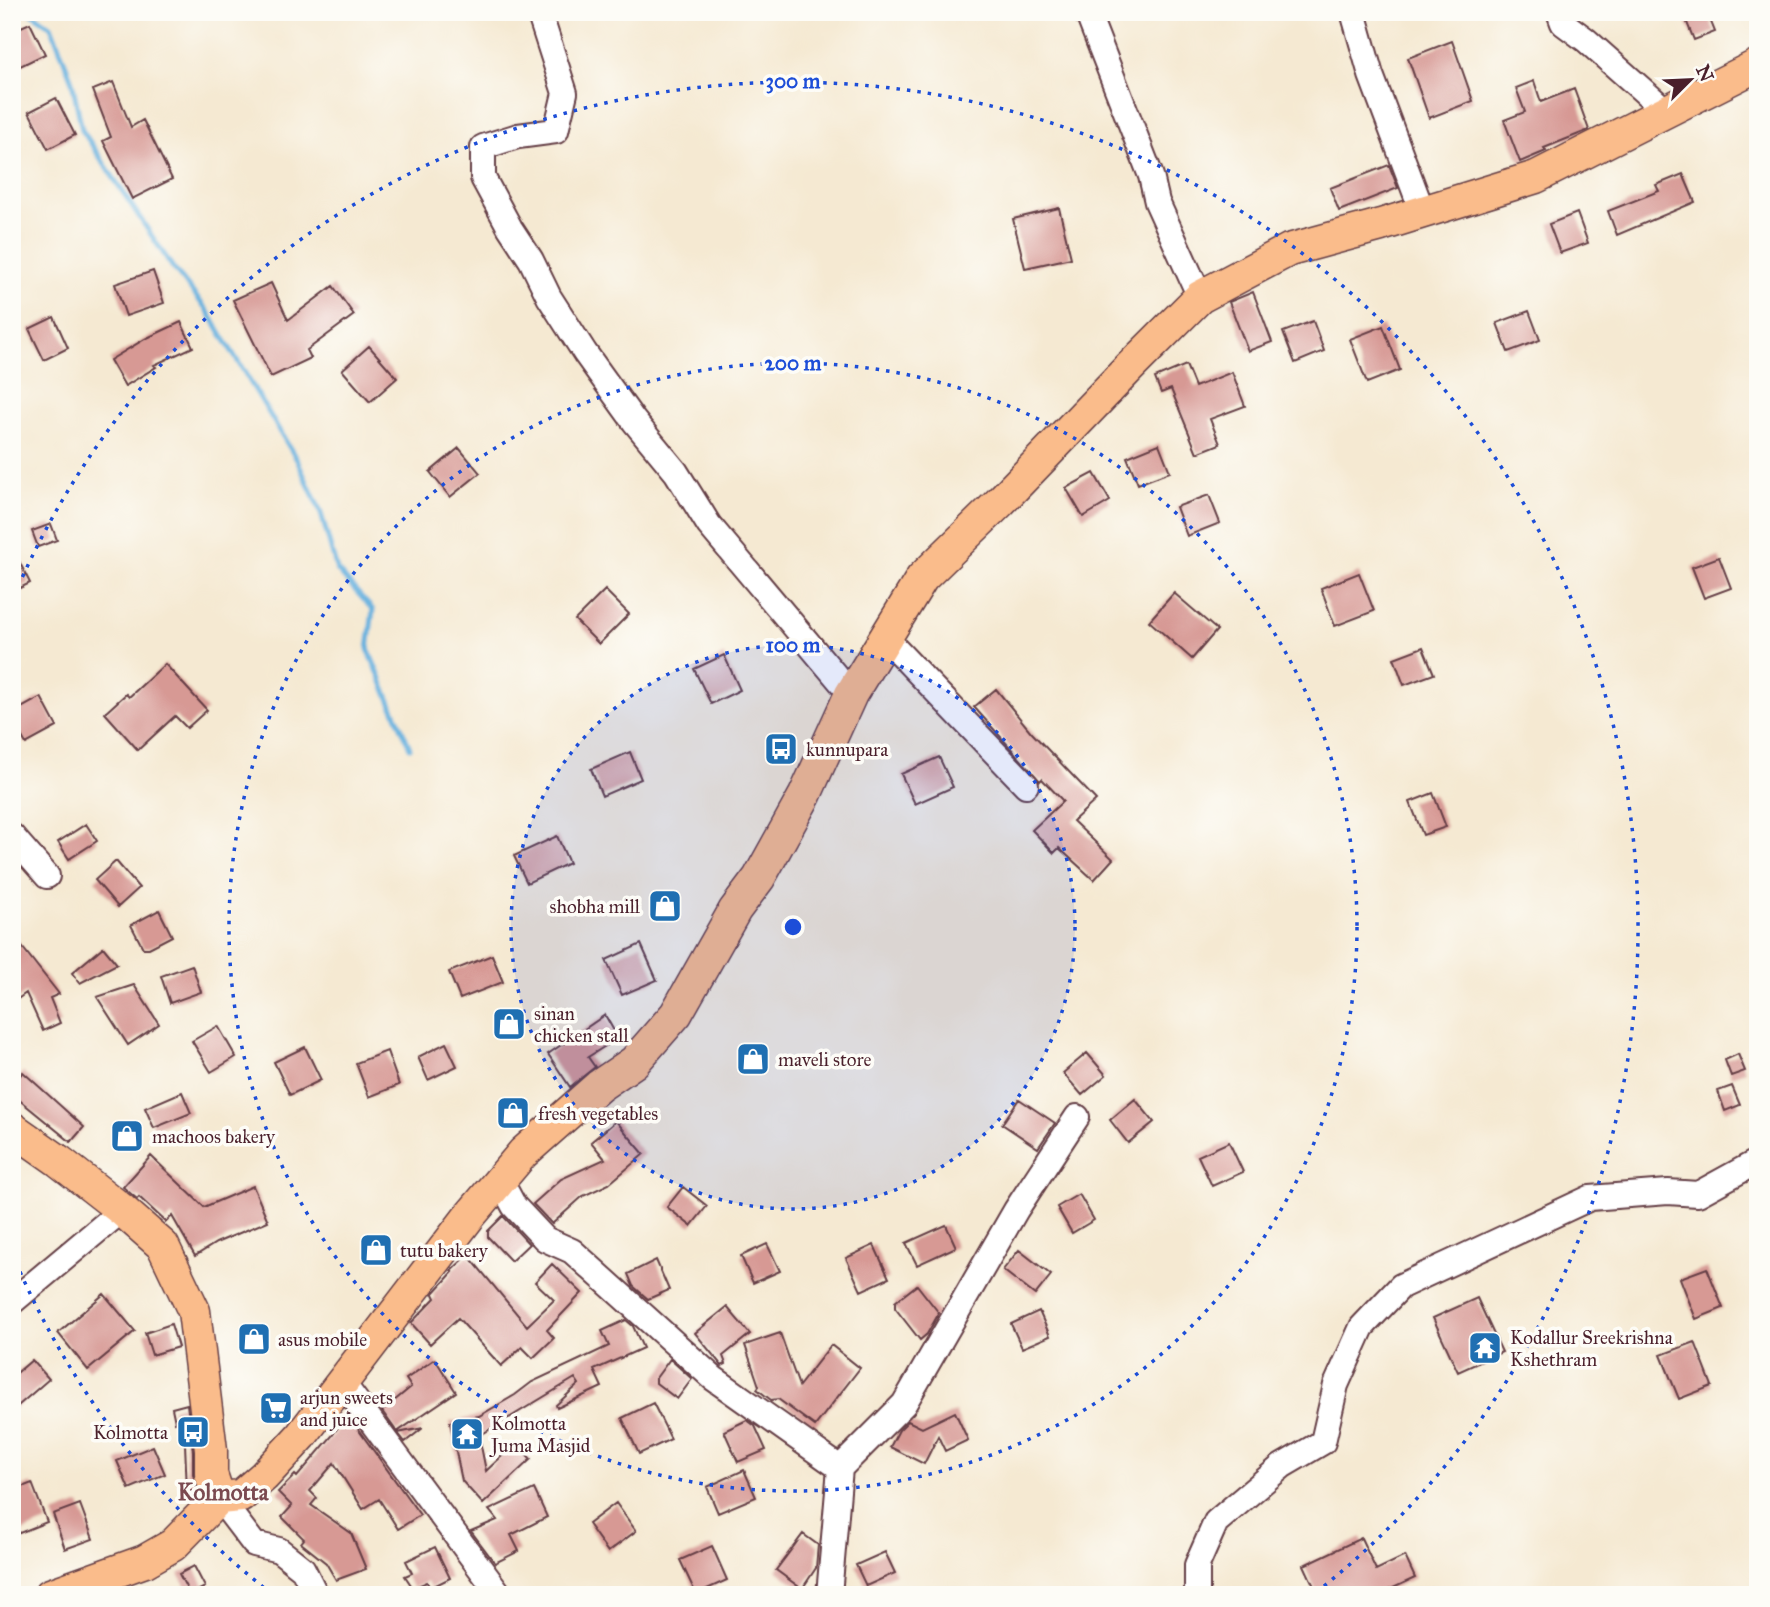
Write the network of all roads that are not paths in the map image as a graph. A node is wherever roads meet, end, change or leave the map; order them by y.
1 (539, 12) edge
2 (1087, 12) edge
3 (1353, 12) edge
4 (1559, 12) edge
5 (1758, 65) edge
6 (1666, 111) junction
7 (1423, 212) junction
8 (1200, 297) junction
9 (885, 638) junction
10 (851, 694) junction
11 (1026, 785) dead end
12 (12, 836) edge
13 (47, 876) dead end
14 (1077, 1117) dead end
15 (12, 1128) edge
16 (1758, 1161) edge
17 (500, 1180) junction
18 (122, 1210) junction
19 (12, 1302) edge
20 (342, 1382) junction
21 (839, 1468) junction
22 (219, 1498) junction
23 (50, 1595) edge
24 (316, 1595) edge
25 (500, 1595) edge
26 (829, 1595) edge
27 (1197, 1595) edge

1 - 10 street
2 - 8 street
3 - 7 street
4 - 6 street
5 - 6 main road
6 - 7 main road
7 - 8 main road
8 - 9 main road
9 - 10 main road
9 - 11 street
10 - 17 main road
12 - 13 street
14 - 21 street
15 - 18 main road
16 - 27 street
17 - 20 main road
17 - 21 street
18 - 19 street
18 - 22 main road
20 - 22 main road
20 - 25 street
21 - 26 street
22 - 23 main road
22 - 24 street

